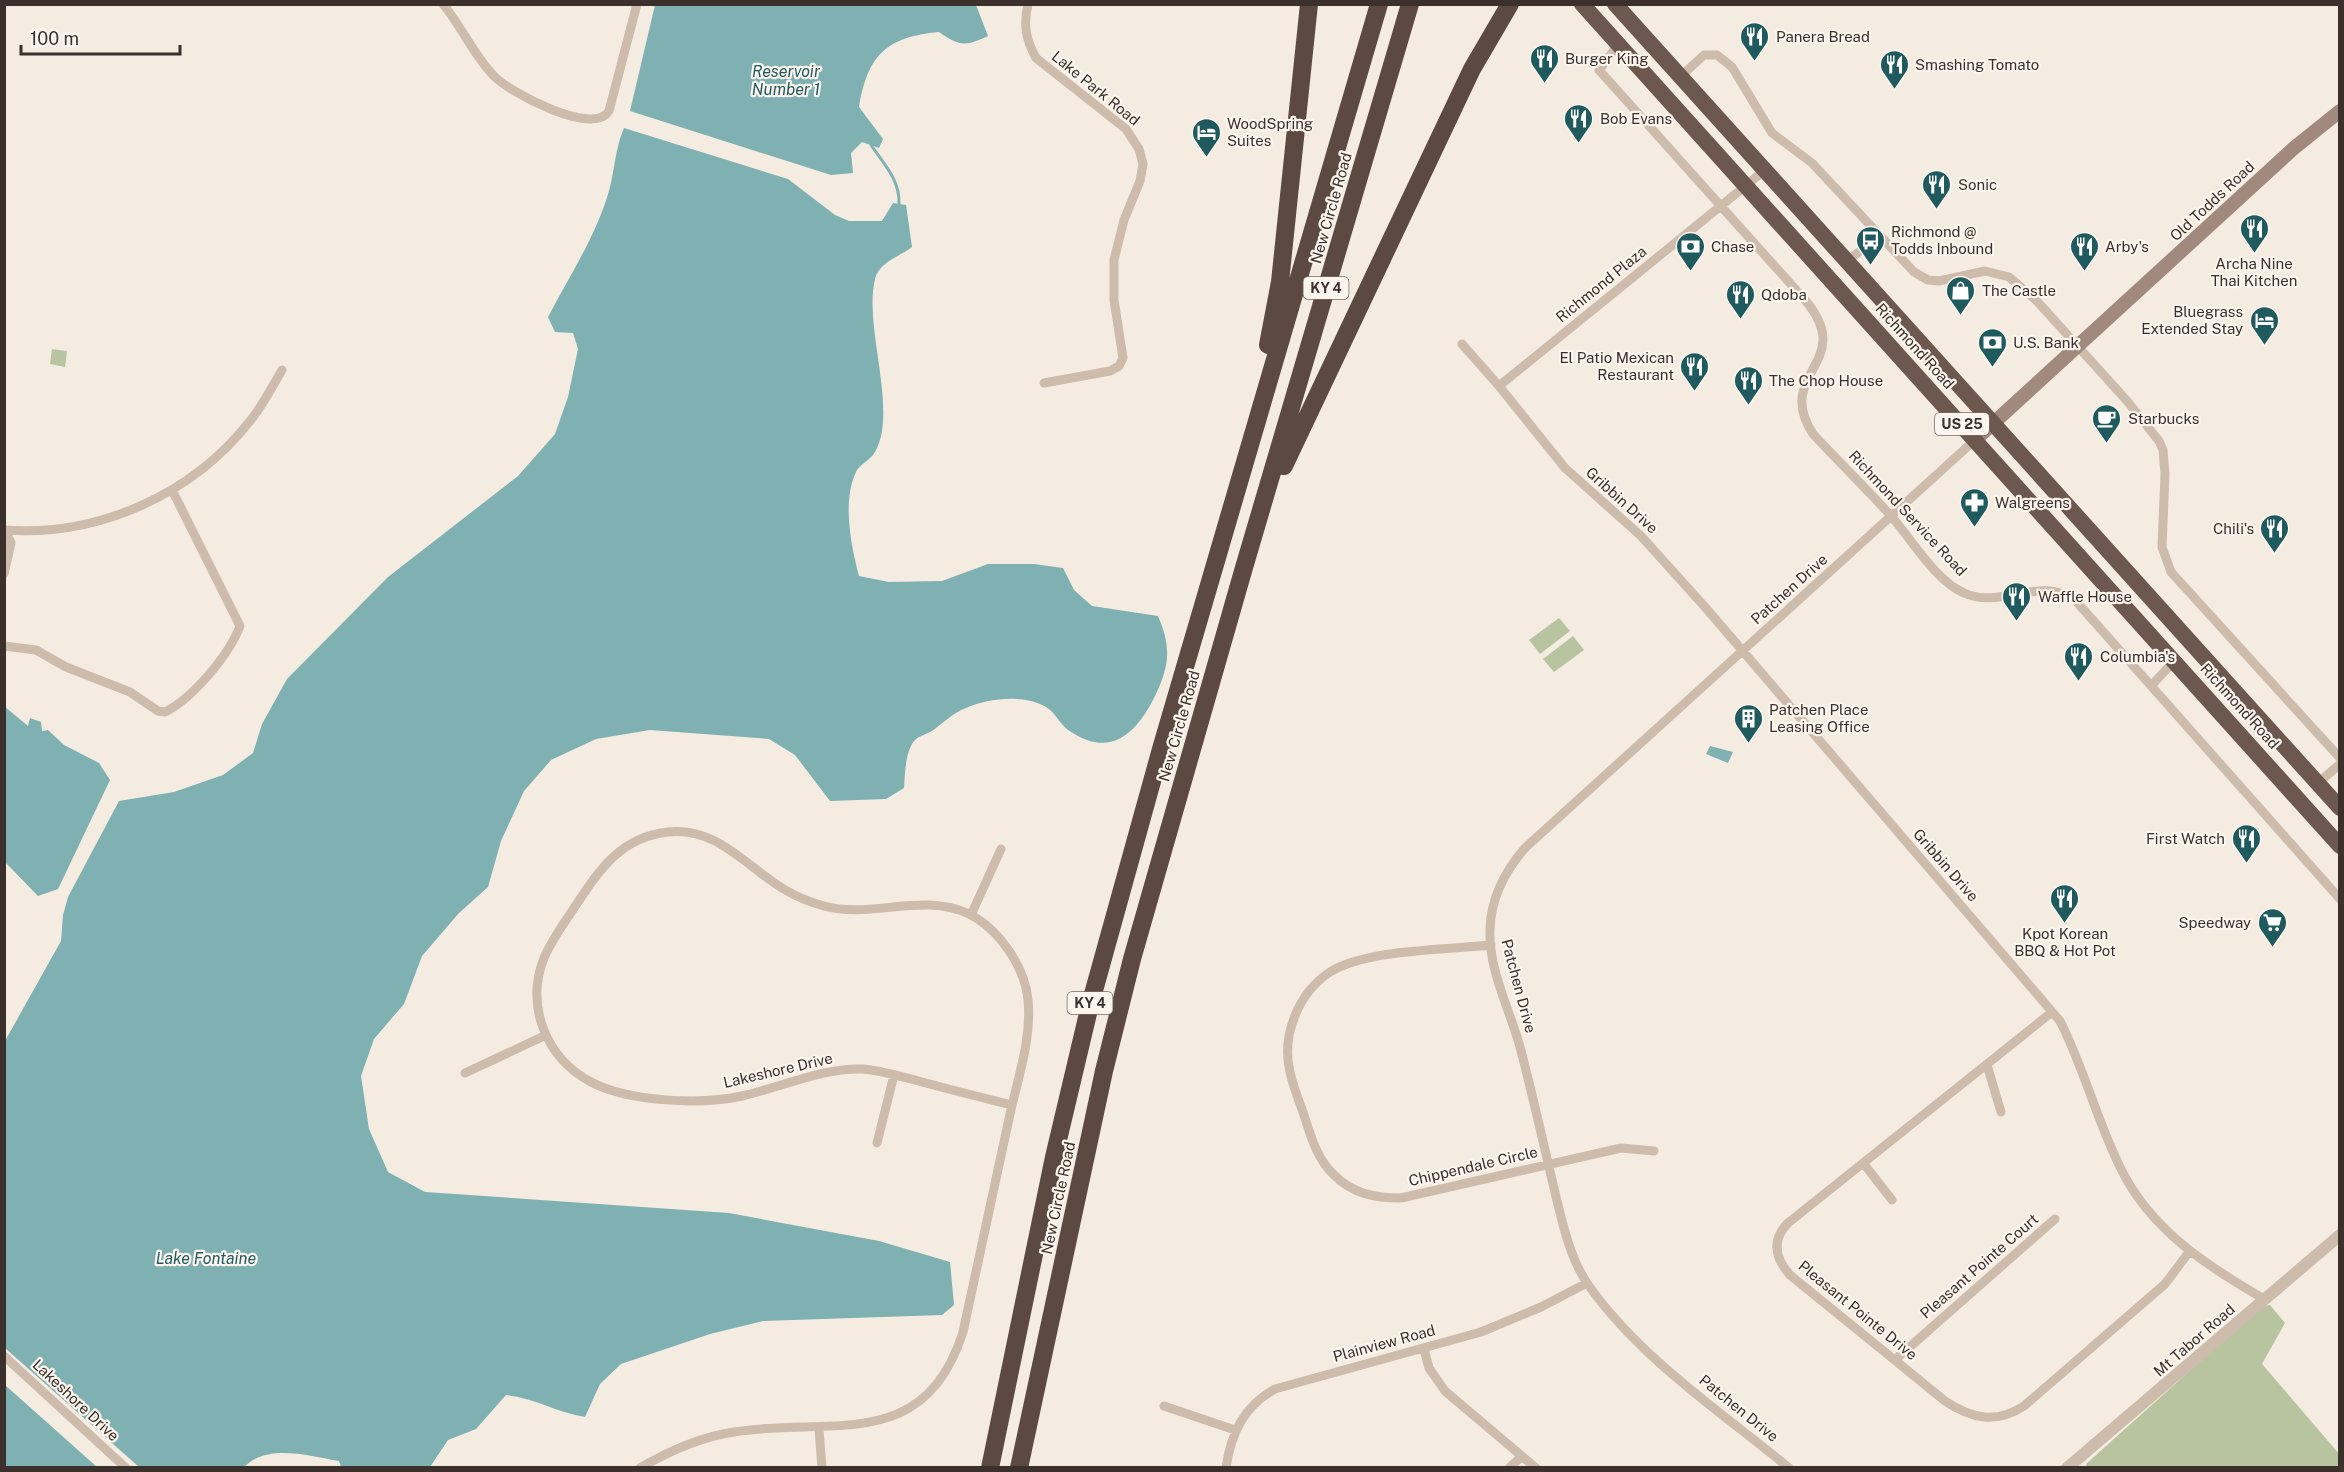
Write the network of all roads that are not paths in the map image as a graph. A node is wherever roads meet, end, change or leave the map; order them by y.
1 (443, 4) edge
2 (637, 4) edge
3 (1029, 4) edge
4 (1309, 4) edge
5 (1379, 4) edge
6 (1410, 4) edge
7 (1504, 4) edge
8 (1510, 4) edge
9 (1582, 4) edge
10 (1615, 4) edge
11 (1618, 45) junction
12 (1479, 58) junction
13 (1680, 77) junction
14 (2340, 111) edge
15 (1765, 170) junction
16 (1746, 186) junction
17 (1720, 206) junction
18 (1880, 236) junction
19 (1847, 261) junction
20 (1462, 344) dead end
21 (2077, 348) junction
22 (282, 370) dead end
23 (1044, 383) dead end
24 (1498, 386) junction
25 (1994, 424) junction
26 (1976, 439) junction
27 (172, 490) junction
28 (1892, 517) junction
29 (4, 530) edge
30 (1221, 546) junction
31 (1243, 571) junction
32 (4, 574) edge
33 (4, 646) edge
34 (1743, 651) junction
35 (2175, 660) junction
36 (2152, 685) junction
37 (2340, 758) edge
38 (2340, 764) edge
39 (2318, 783) junction
40 (2340, 808) edge
41 (2340, 846) edge
42 (1001, 849) dead end
43 (2340, 899) edge
44 (971, 915) junction
45 (1491, 945) junction
46 (2052, 1012) junction
47 (544, 1036) junction
48 (1987, 1065) junction
49 (465, 1073) dead end
50 (894, 1075) junction
51 (1012, 1105) junction
52 (2001, 1112) dead end
53 (877, 1143) dead end
54 (1654, 1151) dead end
55 (1548, 1164) junction
56 (1864, 1164) junction
57 (1892, 1200) dead end
58 (2055, 1219) dead end
59 (2340, 1235) edge
60 (2189, 1252) junction
61 (1587, 1283) junction
62 (2264, 1299) junction
63 (1424, 1349) junction
64 (4, 1356) edge
65 (1896, 1359) junction
66 (1164, 1406) dead end
67 (819, 1429) junction
68 (1235, 1430) junction
69 (1522, 1456) junction
70 (126, 1467) edge
71 (640, 1467) edge
72 (822, 1467) edge
73 (990, 1467) edge
74 (1019, 1467) edge
75 (1226, 1467) edge
76 (1509, 1467) edge
77 (1536, 1467) edge
78 (1789, 1467) edge
79 (2067, 1467) edge

1 - 2 street
3 - 23 street, Lake Park Road
4 - 30 highway
5 - 30 highway, New Circle Road / KY 4
6 - 31 highway, New Circle Road / KY 4
7 - 12 highway
8 - 12 highway
9 - 11 highway, Richmond Road / US 25
10 - 13 highway, Richmond Road / US 25
11 - 16 highway, Richmond Road / US 25
11 - 17 street, Richmond Service Road
12 - 31 highway
13 - 15 highway, Richmond Road / US 25
13 - 18 street
14 - 21 main road, Old Todds Road
15 - 16 street, Richmond Plaza
15 - 19 highway, Richmond Road / US 25
16 - 17 street, Richmond Plaza
16 - 26 highway, Richmond Road / US 25
17 - 24 street, Richmond Plaza
17 - 28 street, Richmond Service Road
18 - 19 street
18 - 21 street
19 - 25 highway, Richmond Road / US 25
20 - 24 street
21 - 25 main road, Old Todds Road
21 - 37 street
22 - 27 street
24 - 34 street, Gribbin Drive
25 - 26 main road, Old Todds Road
25 - 39 highway, Richmond Road / US 25
26 - 28 street, Patchen Drive
26 - 35 highway, Richmond Road / US 25
27 - 29 street
27 - 33 street
28 - 34 street, Patchen Drive
28 - 36 street, Richmond Service Road
29 - 32 street
30 - 73 highway, New Circle Road / KY 4
31 - 74 highway, New Circle Road / KY 4
34 - 45 street, Patchen Drive
34 - 46 street, Gribbin Drive
35 - 36 street
35 - 41 highway, Richmond Road / US 25
36 - 43 street, Richmond Service Road
38 - 39 street
39 - 40 highway, Richmond Road / US 25
42 - 44 street
44 - 47 street, Lakeshore Drive
44 - 51 street, Lakeshore Drive
45 - 55 street, Patchen Drive
45 - 55 street, Chippendale Circle
46 - 48 street, Pleasant Pointe Drive
46 - 60 street, Gribbin Drive
47 - 49 street
47 - 50 street, Lakeshore Drive
48 - 52 street
48 - 56 street, Pleasant Pointe Drive
50 - 51 street, Lakeshore Drive
50 - 53 street
51 - 67 street, Lakeshore Drive
54 - 55 street, Chippendale Circle
55 - 61 street, Patchen Drive
56 - 57 street
56 - 65 street, Pleasant Pointe Drive
58 - 65 street, Pleasant Pointe Court
59 - 62 street, Mt Tabor Road
60 - 62 street, Gribbin Drive
60 - 65 street, Pleasant Pointe Drive
61 - 63 street, Plainview Road
61 - 78 street, Patchen Drive
62 - 79 street, Mt Tabor Road
63 - 68 street, Plainview Road
63 - 69 street
64 - 70 street, Lakeshore Drive
66 - 68 street
67 - 71 street, Lakeshore Drive
67 - 72 street
68 - 75 street, Plainview Road
69 - 76 street
69 - 77 street

